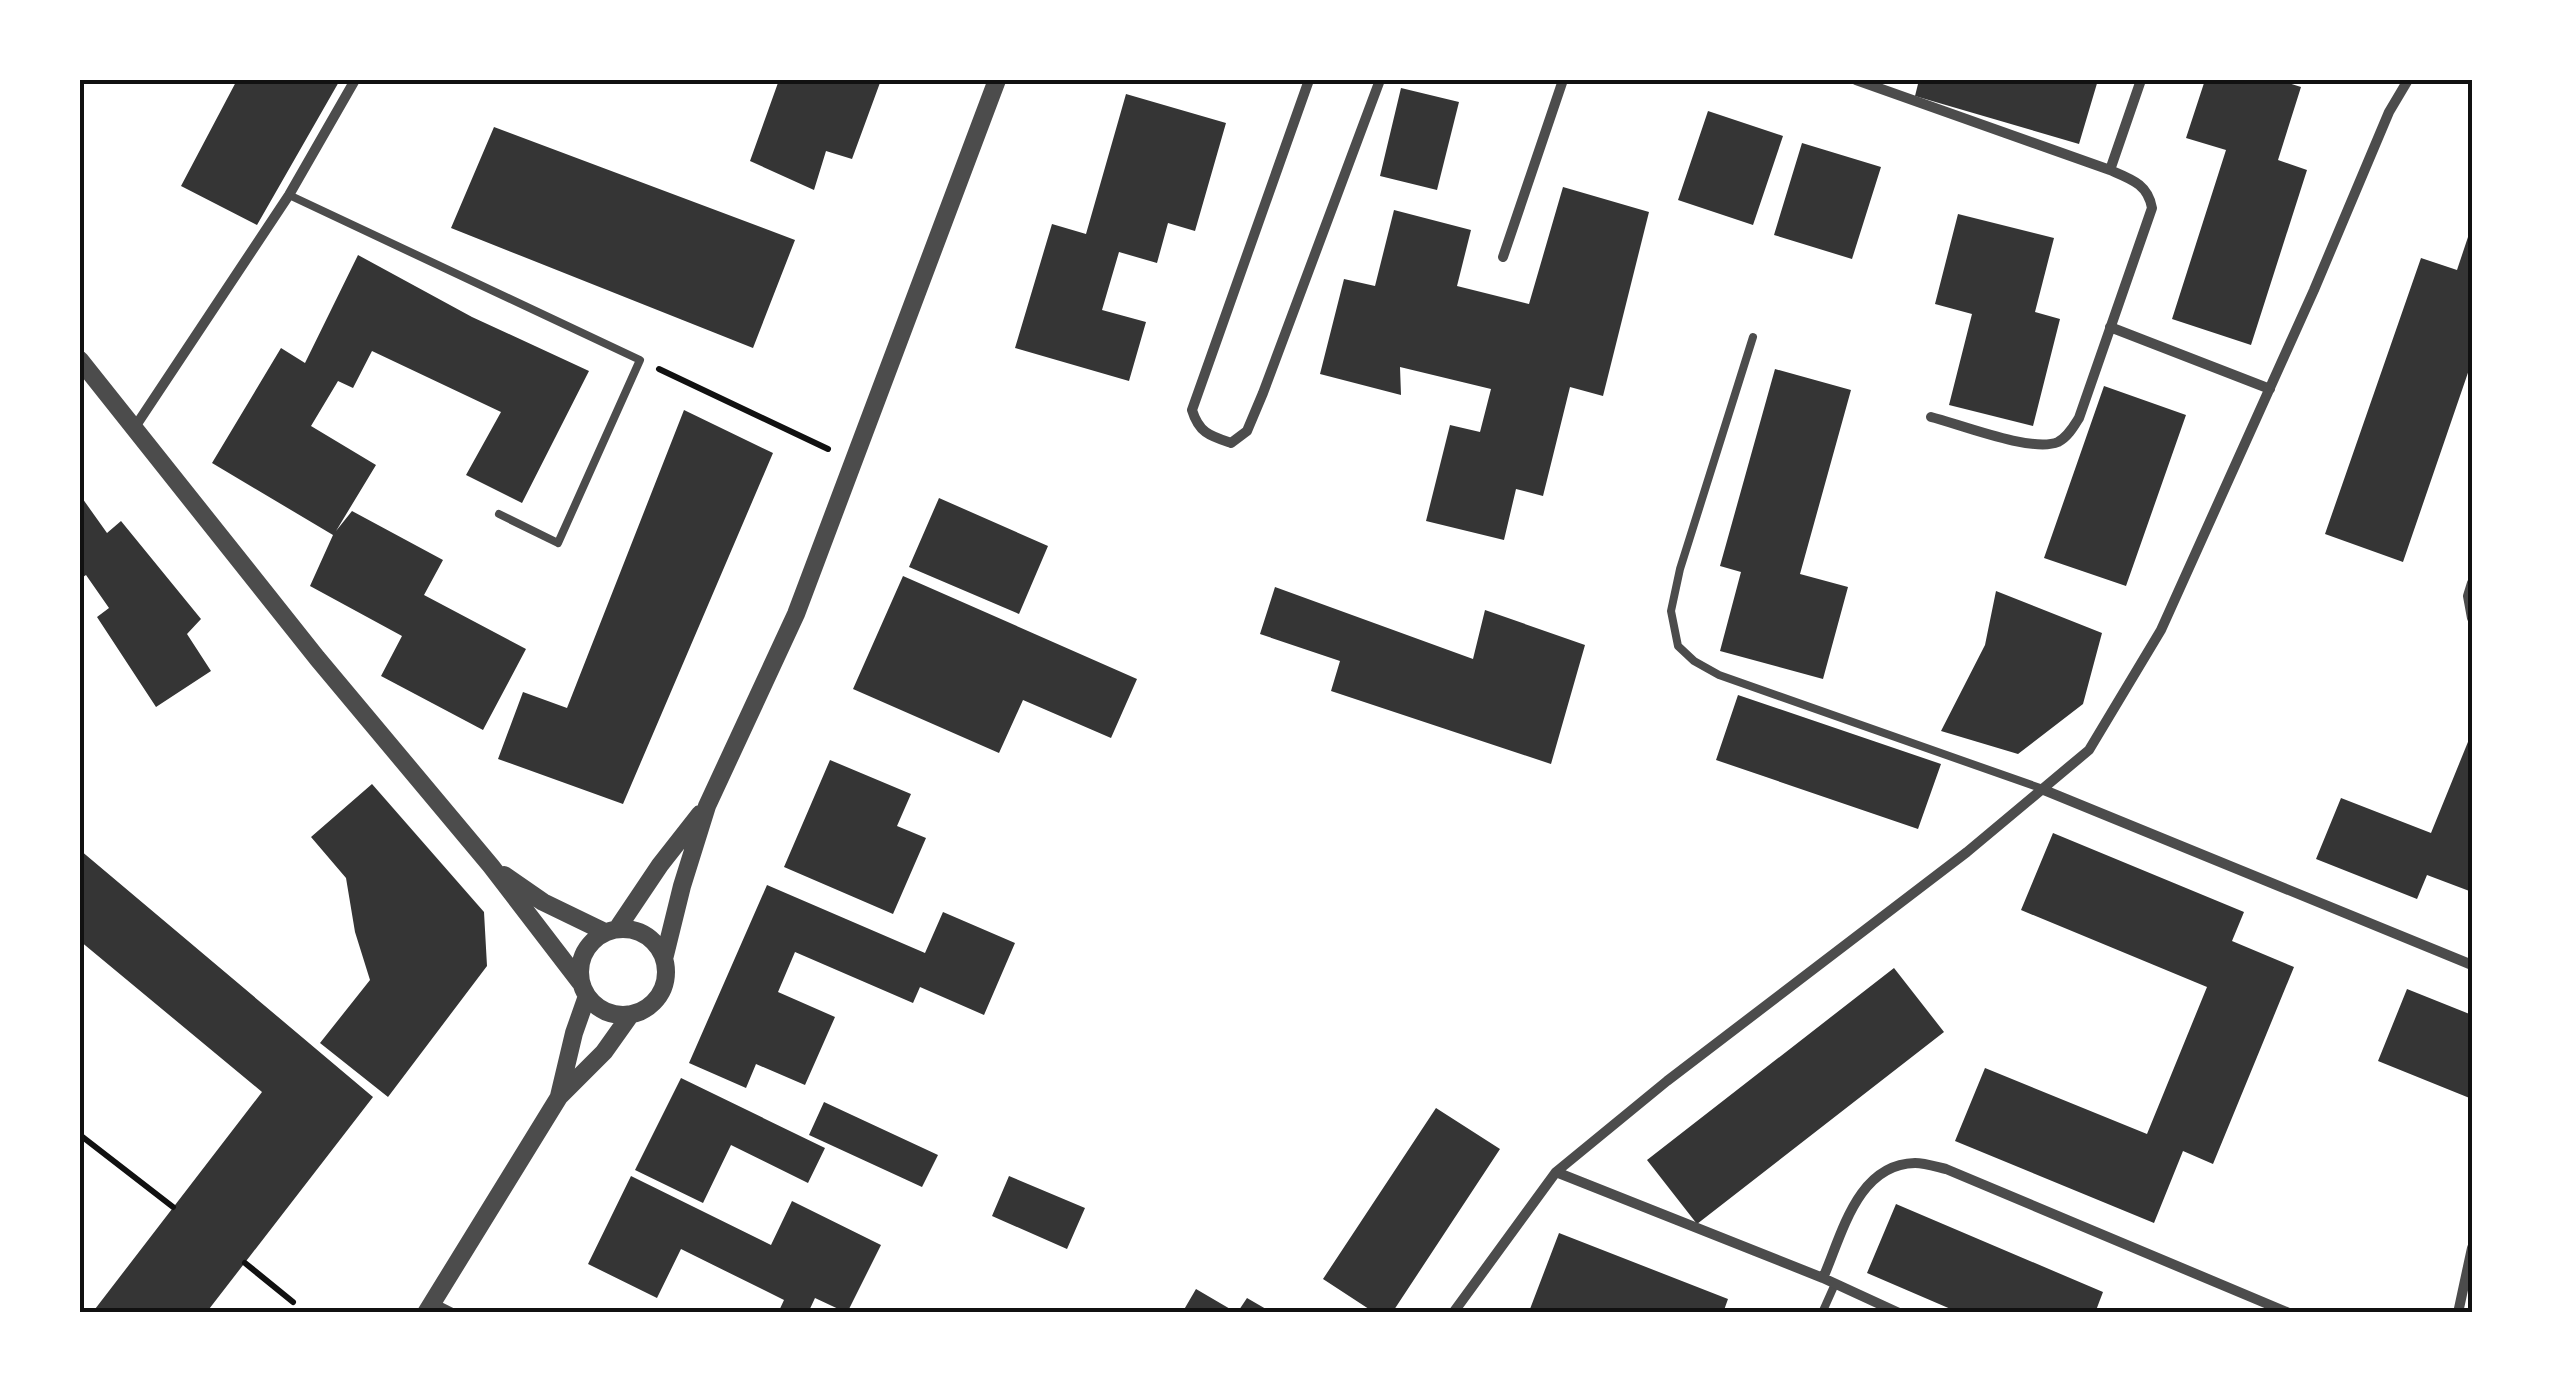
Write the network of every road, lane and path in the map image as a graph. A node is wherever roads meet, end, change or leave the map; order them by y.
1 (355, 80) edge
2 (996, 80) edge
3 (1309, 80) edge
4 (1380, 80) edge
5 (1563, 80) edge
6 (1856, 80) edge
7 (2142, 80) edge
8 (2408, 80) edge
9 (2110, 170) junction
10 (289, 194) junction
11 (1503, 258) dead end
12 (2110, 327) junction
13 (1754, 337) dead end
14 (80, 360) edge
15 (640, 360) junction
16 (2270, 388) junction
17 (1930, 417) dead end
18 (134, 427) junction
19 (854, 462) junction
20 (498, 514) dead end
21 (2472, 584) edge
22 (2472, 618) edge
23 (2044, 790) junction
24 (707, 806) junction
25 (491, 866) junction
26 (611, 930) junction
27 (664, 959) junction
28 (2472, 965) edge
29 (583, 989) junction
30 (631, 1014) junction
31 (558, 1096) junction
32 (80, 1134) edge
33 (1556, 1172) junction
34 (173, 1208) dead end
35 (2472, 1248) edge
36 (244, 1264) dead end
37 (1822, 1278) junction
38 (1835, 1284) junction
39 (293, 1302) dead end
40 (430, 1308) edge
41 (452, 1313) edge
42 (1453, 1313) edge
43 (1822, 1313) edge
44 (1900, 1313) edge
45 (2289, 1313) edge
46 (2458, 1313) edge

1 - 10 street
2 - 19 street
3 - 4 street
5 - 11 street
6 - 9 street
7 - 9 street
8 - 16 street
9 - 12 street
10 - 15 lane
10 - 18 street
12 - 16 street
12 - 17 street
13 - 23 lane
14 - 18 street
15 - 19 path
15 - 20 lane
16 - 23 street
18 - 25 street
19 - 24 street
21 - 22 street
23 - 28 street
23 - 33 street
24 - 26 street
24 - 27 street
25 - 26 street
25 - 29 street
26 - 27 street
26 - 29 street
27 - 30 street
29 - 30 street
29 - 31 street
30 - 31 street
31 - 40 street
32 - 34 path
33 - 37 street
33 - 42 street
35 - 46 street
36 - 39 path
37 - 38 street
37 - 45 street
38 - 43 lane
38 - 44 street
40 - 41 street

